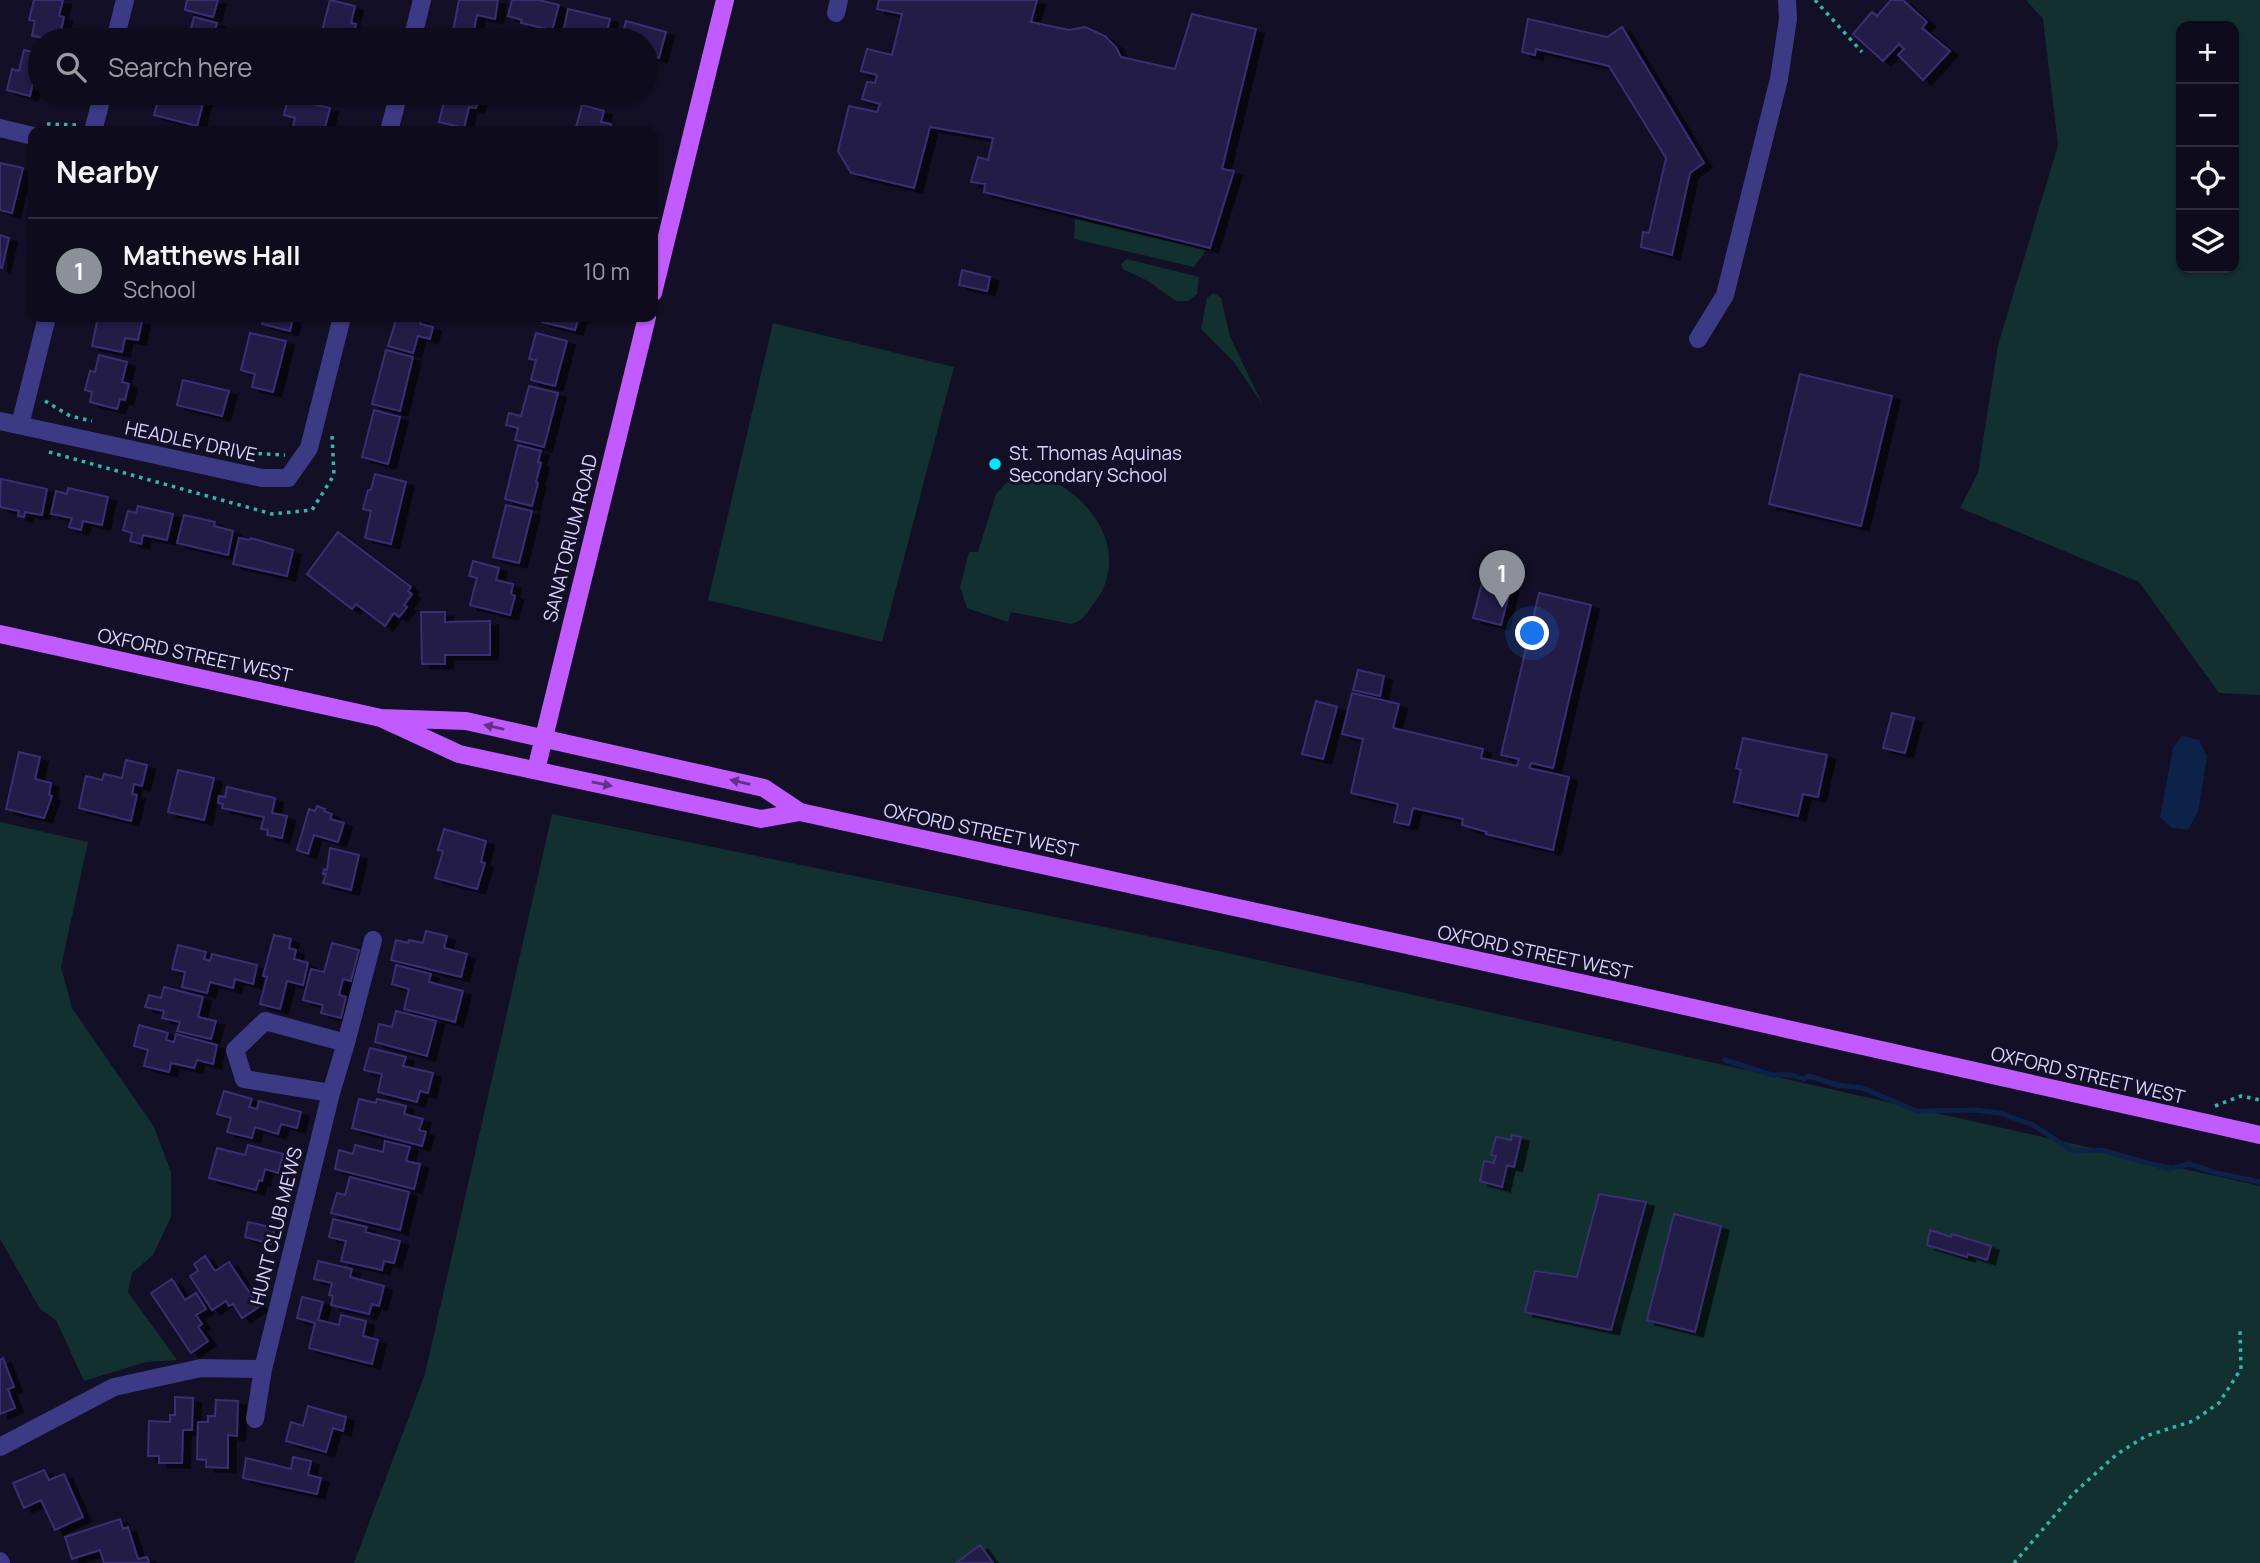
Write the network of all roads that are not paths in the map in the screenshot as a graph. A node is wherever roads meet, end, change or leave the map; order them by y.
1 (125, 0) edge
2 (422, 0) edge
3 (725, 0) edge
4 (1787, 0) edge
5 (119, 28) edge
6 (415, 28) edge
7 (100, 105) edge
8 (396, 105) edge
9 (94, 126) edge
10 (390, 126) edge
11 (0, 128) edge
12 (28, 135) edge
13 (658, 273) edge
14 (46, 322) edge
15 (341, 322) edge
16 (646, 322) edge
17 (1698, 339) dead end
18 (0, 421) edge
19 (20, 425) junction
20 (0, 634) edge
21 (381, 718) junction
22 (543, 738) junction
23 (536, 770) junction
24 (800, 812) junction
25 (373, 940) dead end
26 (346, 1043) junction
27 (331, 1093) junction
28 (2260, 1135) edge
29 (263, 1369) junction
30 (255, 1419) dead end
31 (0, 1447) edge

1 - 5 street
2 - 6 street
3 - 13 main road
4 - 17 street
7 - 9 street
8 - 10 street
11 - 12 street
14 - 19 street
15 - 19 street, HEADLEY DRIVE
16 - 22 main road, SANATORIUM ROAD
18 - 19 street, HEADLEY DRIVE
20 - 21 main road, OXFORD STREET WEST
22 -> 21 main road, OXFORD STREET WEST
21 - 23 main road, OXFORD STREET WEST
22 - 23 main road, SANATORIUM ROAD
24 -> 22 main road, OXFORD STREET WEST
23 -> 24 main road, OXFORD STREET WEST
24 - 28 main road, OXFORD STREET WEST
25 - 26 street, HUNT CLUB MEWS
26 - 27 street, HUNT CLUB MEWS
26 - 27 street
27 - 29 street, HUNT CLUB MEWS
29 - 30 street, HUNT CLUB MEWS
29 - 31 street

